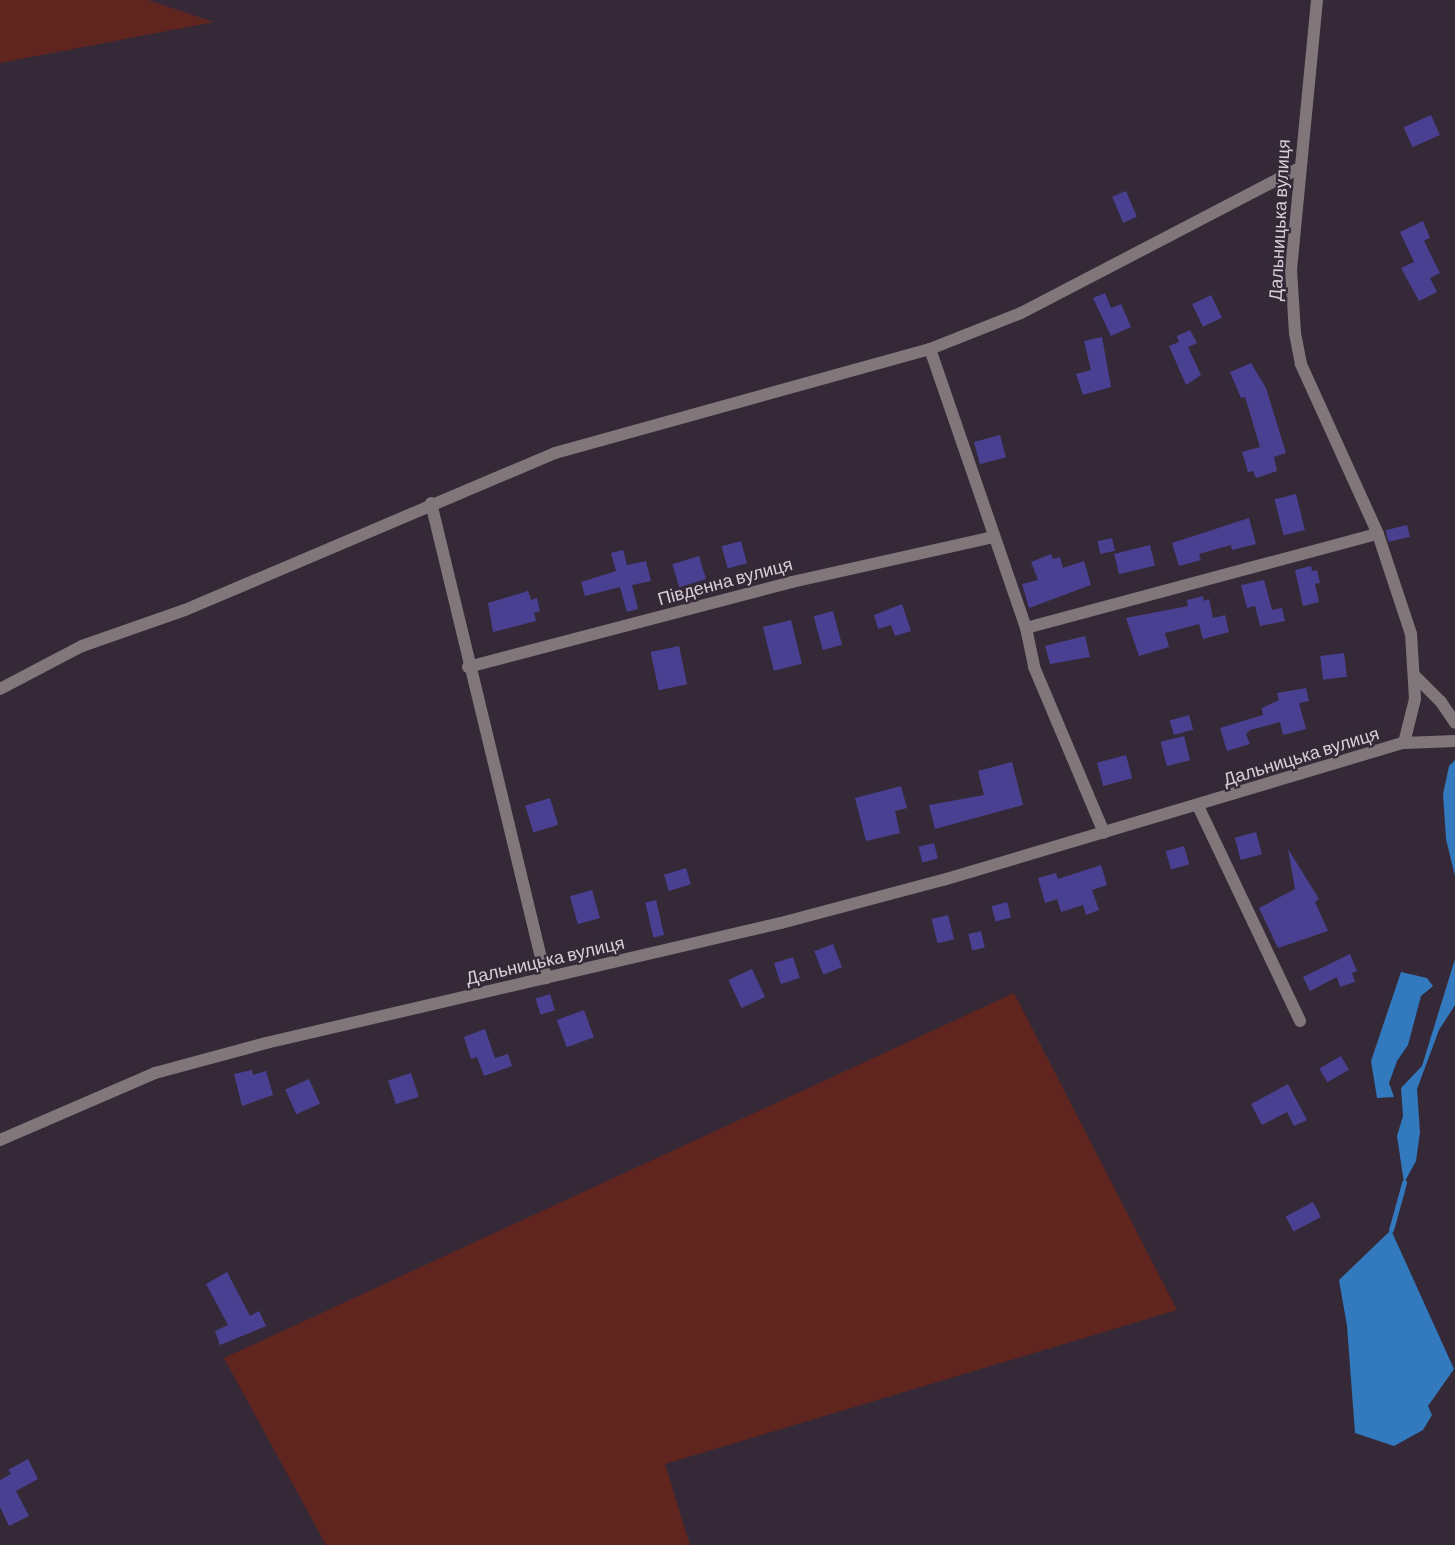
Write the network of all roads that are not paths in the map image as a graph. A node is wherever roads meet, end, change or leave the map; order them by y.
1 (1317, 0) edge
2 (1299, 168) junction
3 (930, 349) junction
4 (431, 503) junction
5 (1378, 534) junction
6 (994, 537) junction
7 (1026, 628) junction
8 (468, 667) junction
9 (1416, 677) junction
10 (0, 689) edge
11 (1455, 723) edge
12 (1455, 741) edge
13 (1404, 743) junction
14 (1198, 806) junction
15 (1104, 832) junction
16 (546, 978) junction
17 (1300, 1021) dead end
18 (0, 1140) edge

1 - 2 street, Дальницька вулиця
2 - 3 street
2 - 5 street, Дальницька вулиця
3 - 4 street
3 - 6 street
4 - 8 street
4 - 10 street
5 - 7 street
5 - 9 street, Дальницька вулиця
6 - 7 street
6 - 8 street, Південна вулиця
7 - 15 street
8 - 16 street
9 - 11 street
9 - 13 street, Дальницька вулиця
12 - 13 street
13 - 14 street, Дальницька вулиця
14 - 15 street, Дальницька вулиця
14 - 17 street
15 - 16 street, Дальницька вулиця
16 - 18 street, Дальницька вулиця

